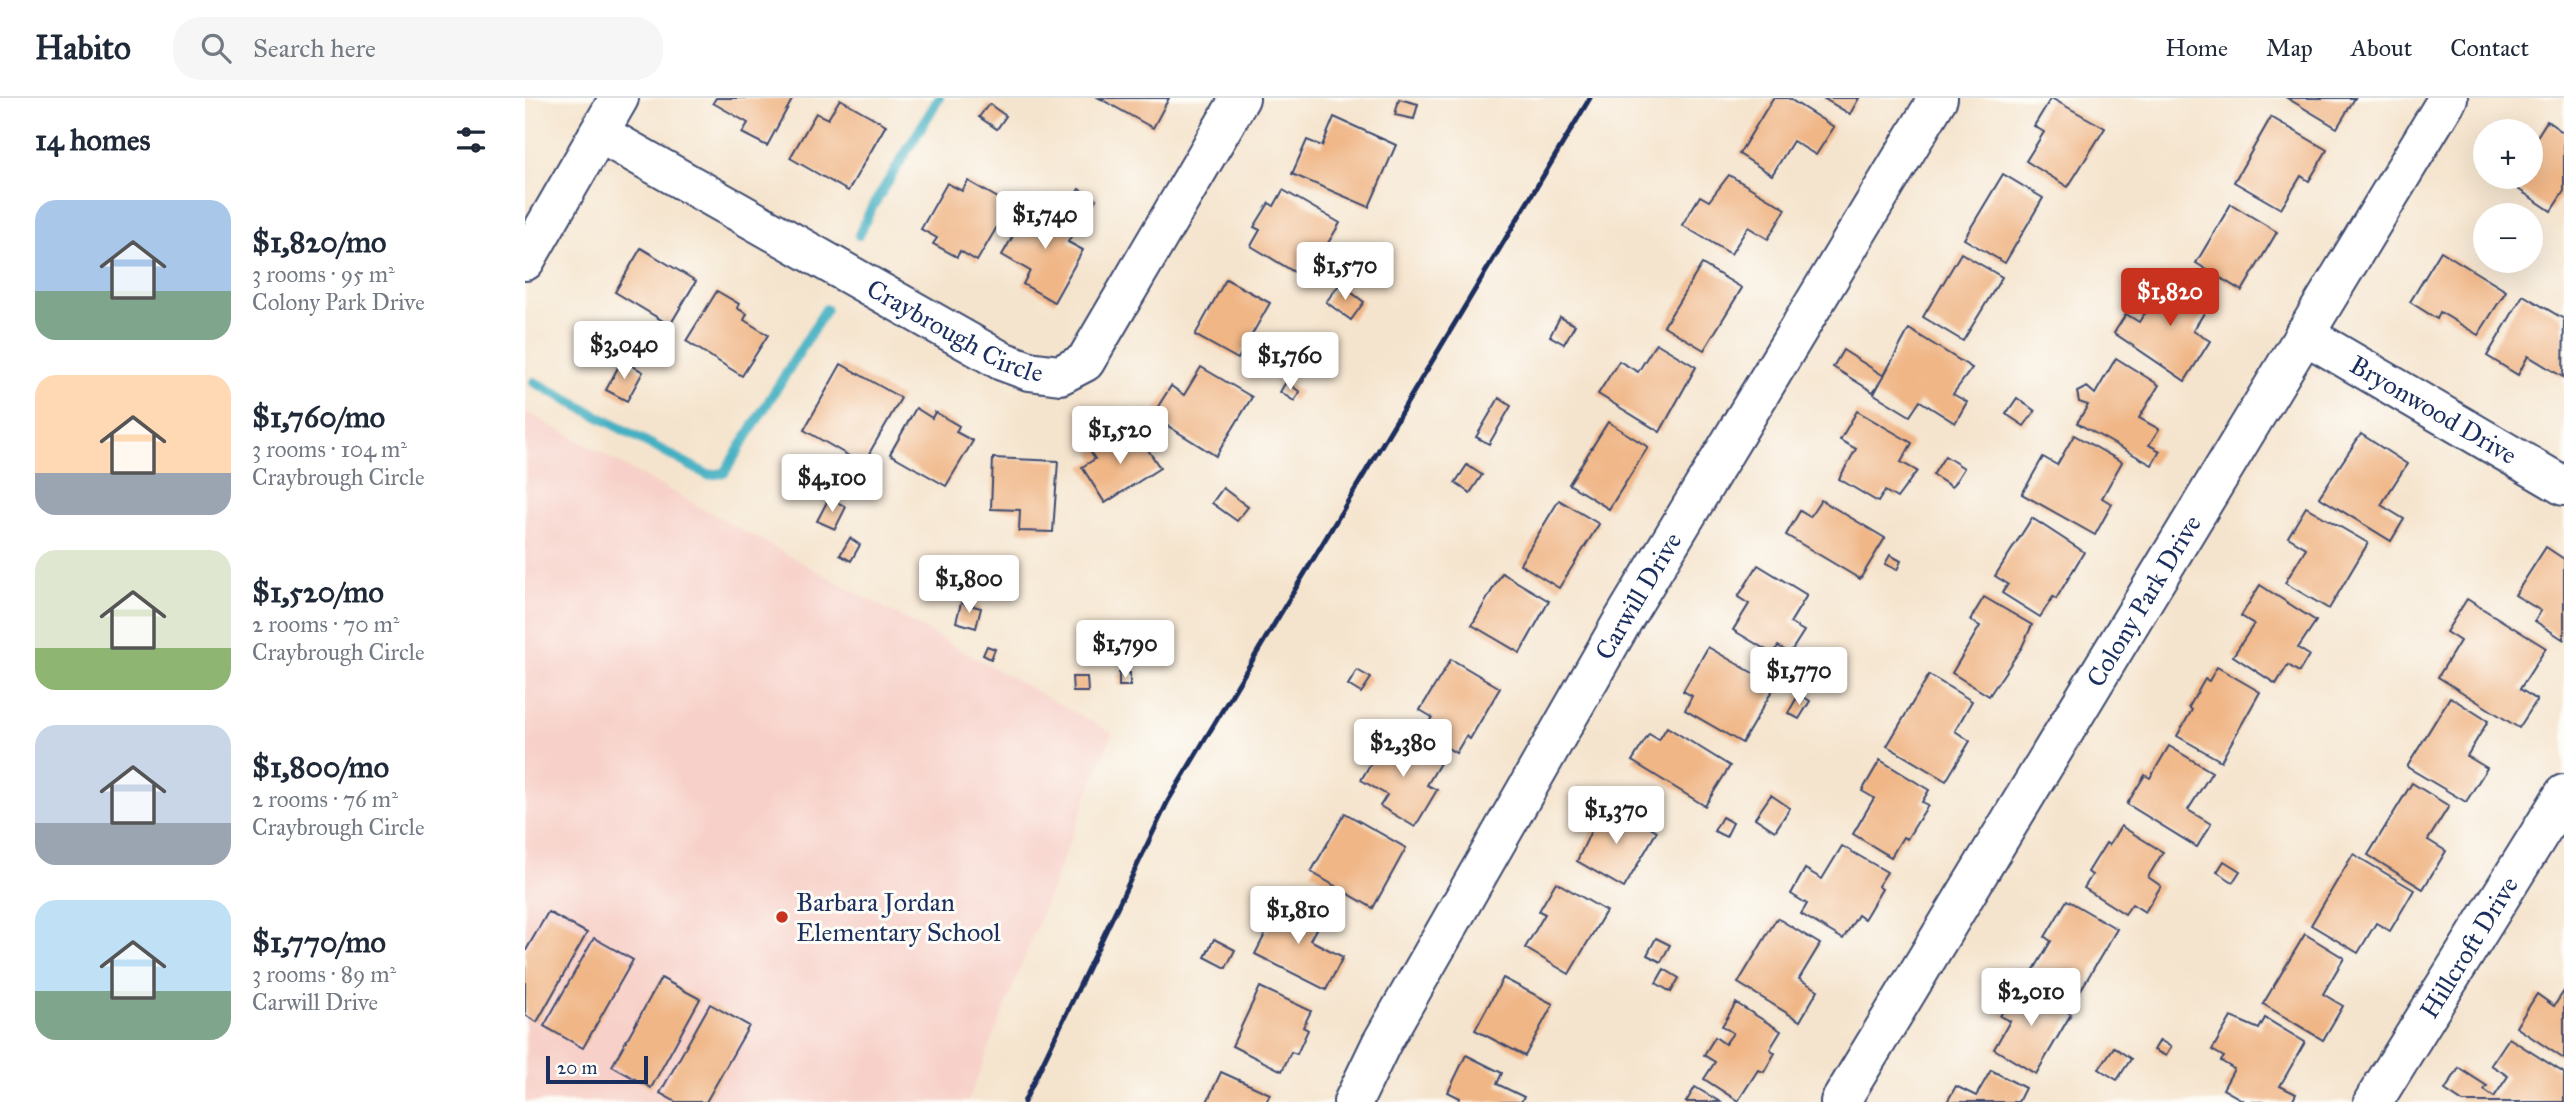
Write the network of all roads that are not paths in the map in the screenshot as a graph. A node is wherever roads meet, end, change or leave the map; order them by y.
1 (618, 98) edge
2 (1240, 98) edge
3 (1938, 98) edge
4 (2448, 98) edge
5 (599, 133) junction
6 (525, 261) edge
7 (2304, 334) junction
8 (2564, 486) edge
9 (2564, 794) edge
10 (1353, 1102) edge
11 (1840, 1102) edge
12 (2373, 1102) edge

1 - 5 street
2 - 5 street, Craybrough Circle
3 - 10 street, Carwill Drive
4 - 7 street, Colony Park Drive
5 - 6 street
7 - 8 street, Bryonwood Drive
7 - 11 street, Colony Park Drive
9 - 12 street, Hillcroft Drive

